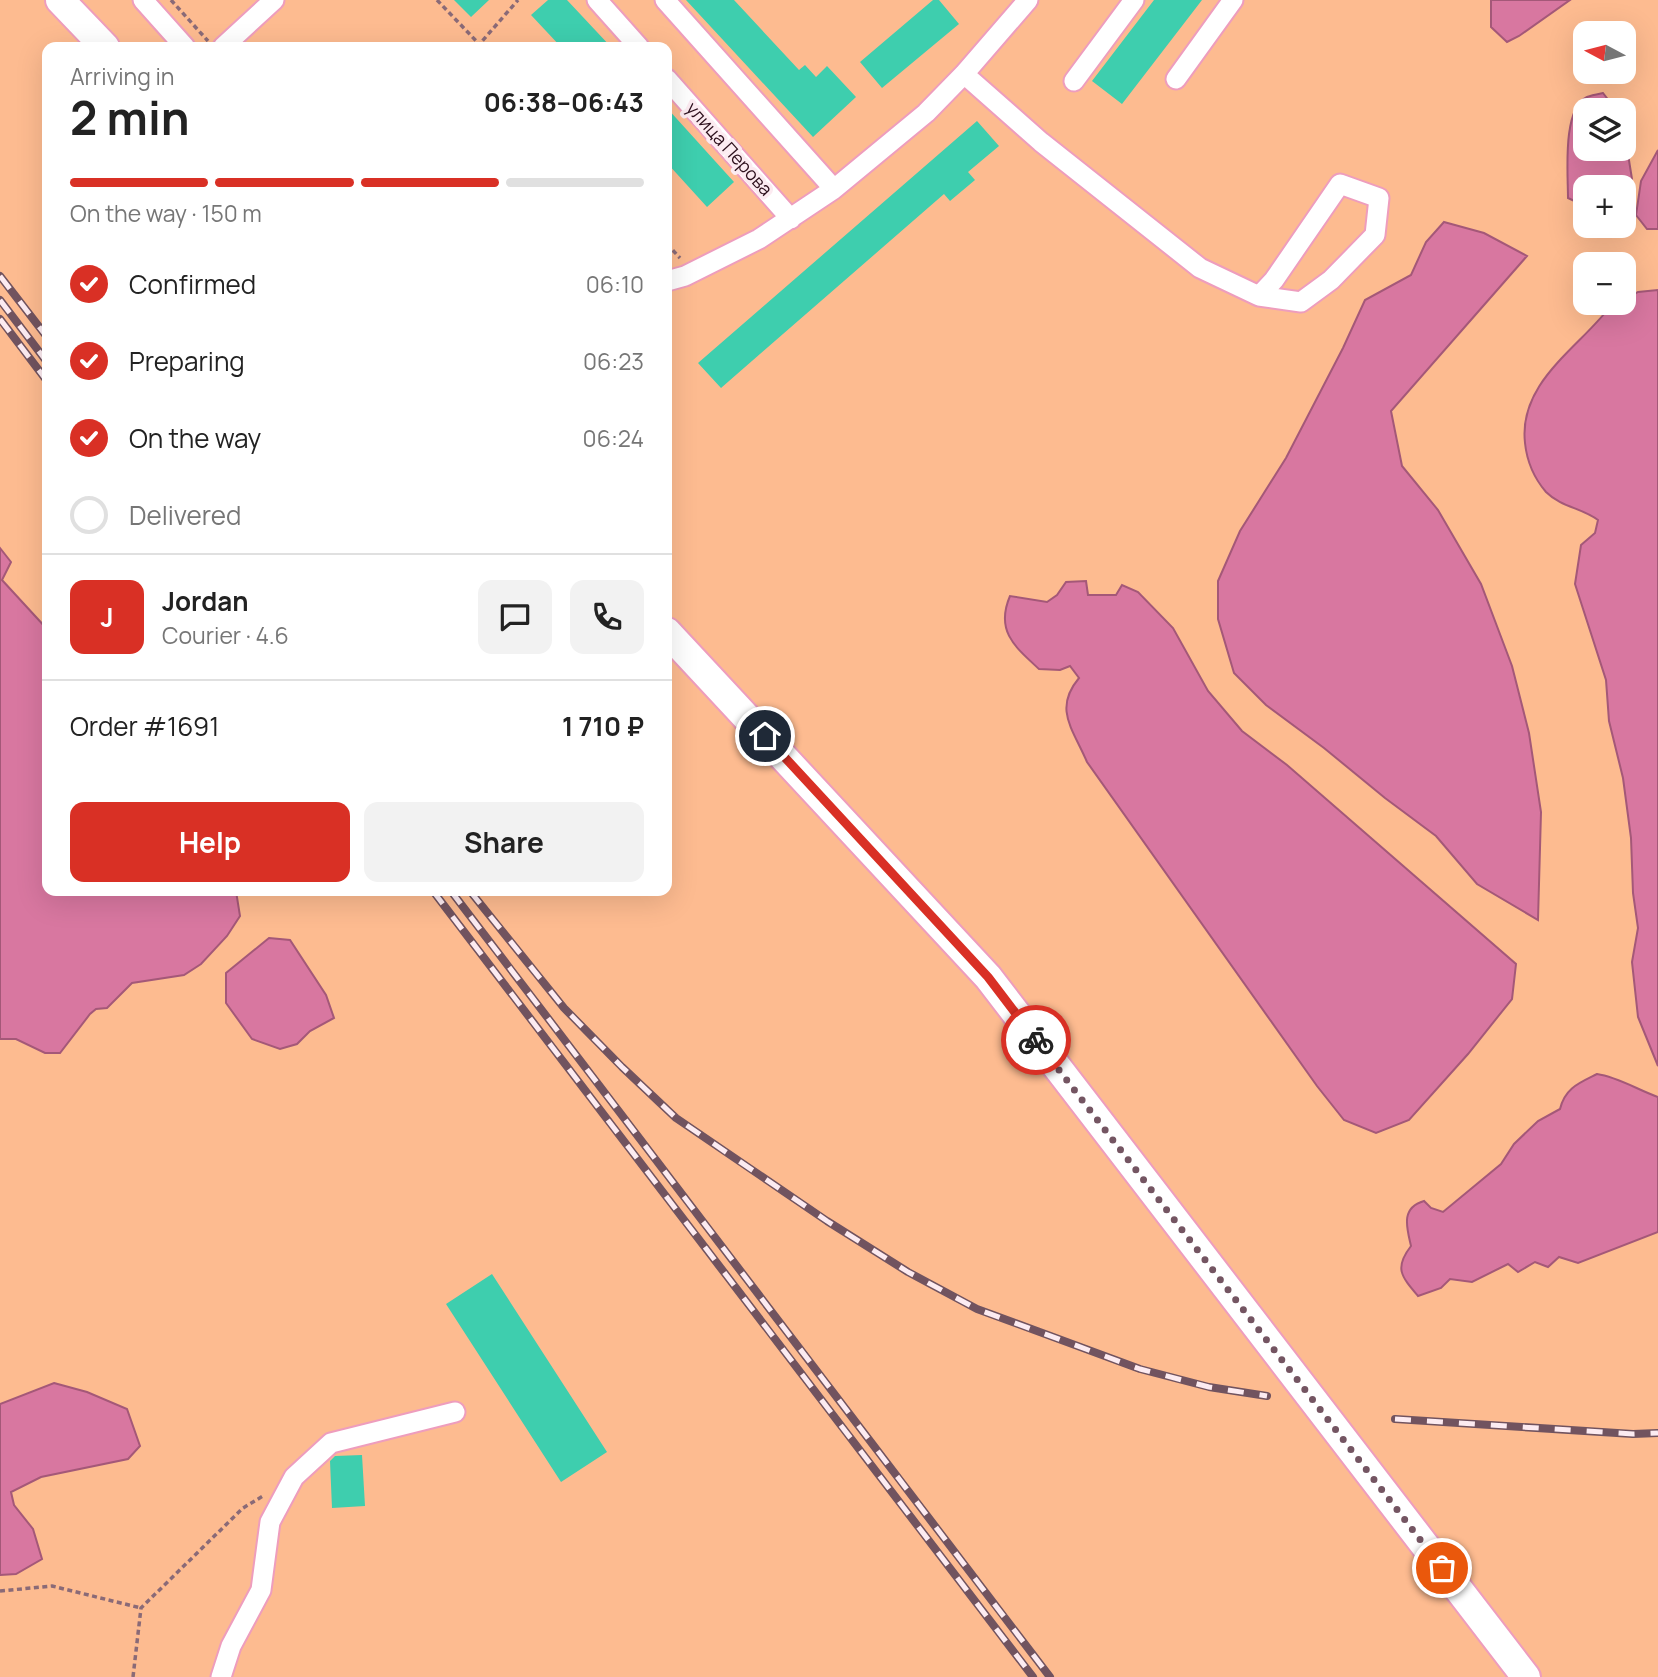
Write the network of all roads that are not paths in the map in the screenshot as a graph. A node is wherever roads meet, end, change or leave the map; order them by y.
1 (60, 0) edge
2 (143, 0) edge
3 (274, 0) edge
4 (597, 0) edge
5 (664, 0) edge
6 (1028, 0) edge
7 (1134, 0) edge
8 (1233, 0) edge
9 (100, 42) edge
10 (181, 42) edge
11 (228, 42) edge
12 (635, 42) edge
13 (964, 74) junction
14 (1176, 79) dead end
15 (1074, 81) dead end
16 (672, 85) edge
17 (834, 189) junction
18 (791, 219) junction
19 (672, 280) edge
20 (1259, 296) junction
21 (672, 637) edge
22 (455, 1412) dead end
23 (221, 1677) edge
24 (1526, 1677) edge

1 - 9 highway
2 - 10 street
3 - 11 street
4 - 12 street
5 - 17 street
6 - 13 street
7 - 15 street
8 - 14 street
13 - 17 street
13 - 20 street
16 - 18 street, улица Перова
17 - 18 street
18 - 19 street
20 - 20 street
21 - 24 highway
22 - 23 street

